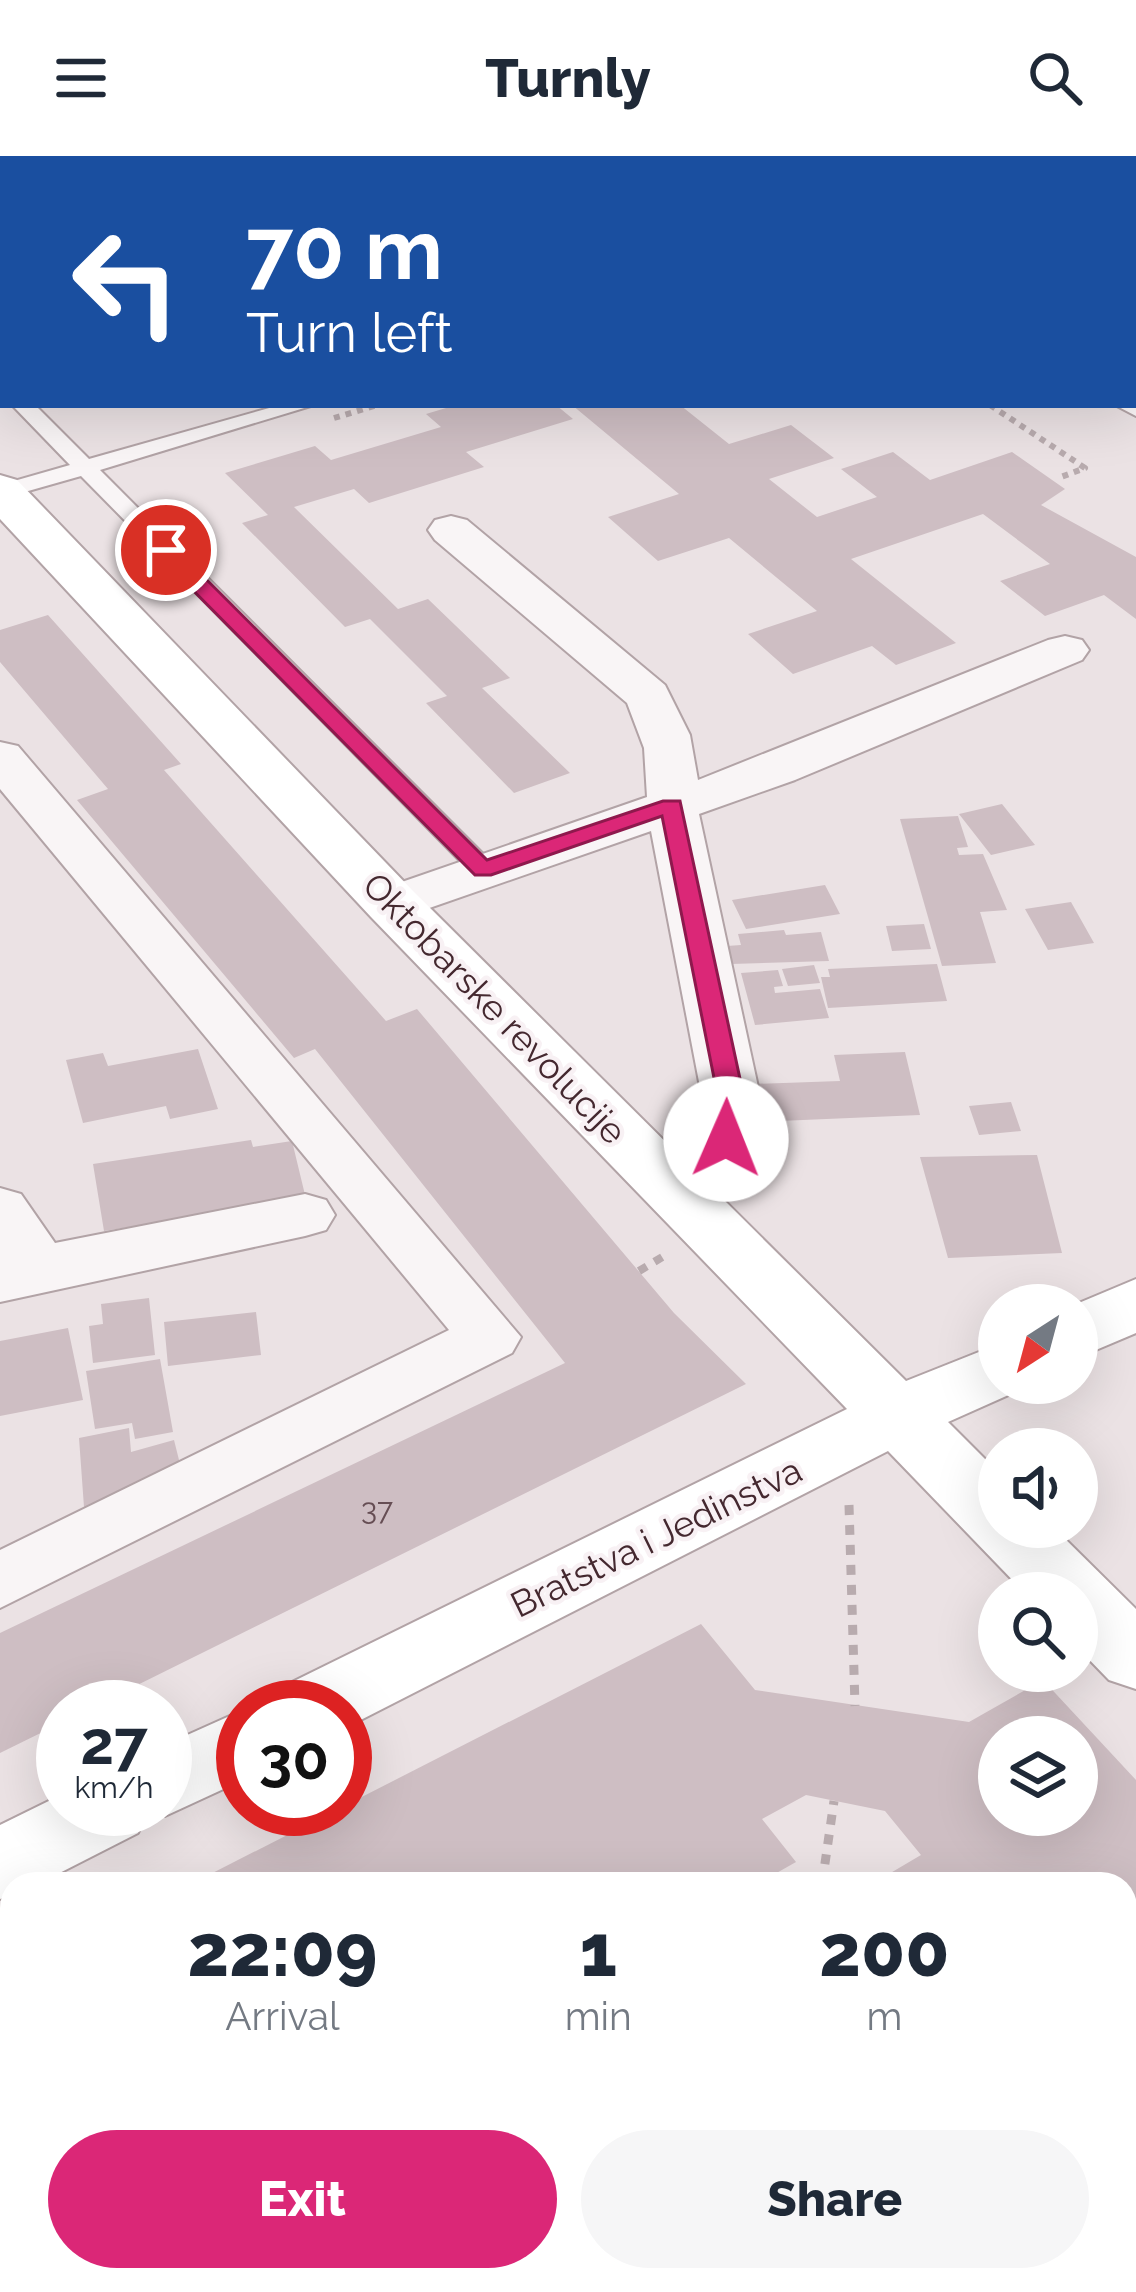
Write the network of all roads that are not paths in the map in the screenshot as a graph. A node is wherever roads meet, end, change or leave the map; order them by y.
1 (26, 408) edge
2 (293, 408) edge
3 (84, 469) junction
4 (1, 491) edge
5 (451, 530) dead end
6 (1065, 650) dead end
7 (0, 758) edge
8 (672, 806) junction
9 (483, 869) junction
10 (392, 904) junction
11 (667, 1183) junction
12 (0, 1209) edge
13 (305, 1215) dead end
14 (20, 1274) edge
15 (1136, 1304) edge
16 (1098, 1323) edge
17 (978, 1379) edge
18 (897, 1415) junction
19 (978, 1498) edge
20 (1027, 1548) edge
21 (1051, 1572) edge
22 (0, 1581) edge
23 (1098, 1620) edge
24 (1136, 1658) edge
25 (369, 1680) edge
26 (56, 1836) edge
27 (0, 1864) edge

1 - 3 lane
2 - 3 lane
3 - 4 lane
3 - 9 lane
4 - 10 street, Oktobarske revolucije
5 - 8 street
6 - 8 street
7 - 22 street
8 - 9 street
8 - 11 street
9 - 10 street
10 - 11 street, Oktobarske revolucije
11 - 18 street, Oktobarske revolucije
12 - 14 street
13 - 14 street
15 - 16 street
17 - 18 street, Bratstva i Jedinstva
18 - 19 street, Oktobarske revolucije
18 - 25 street, Bratstva i Jedinstva
20 - 21 street
23 - 24 street
26 - 27 street

